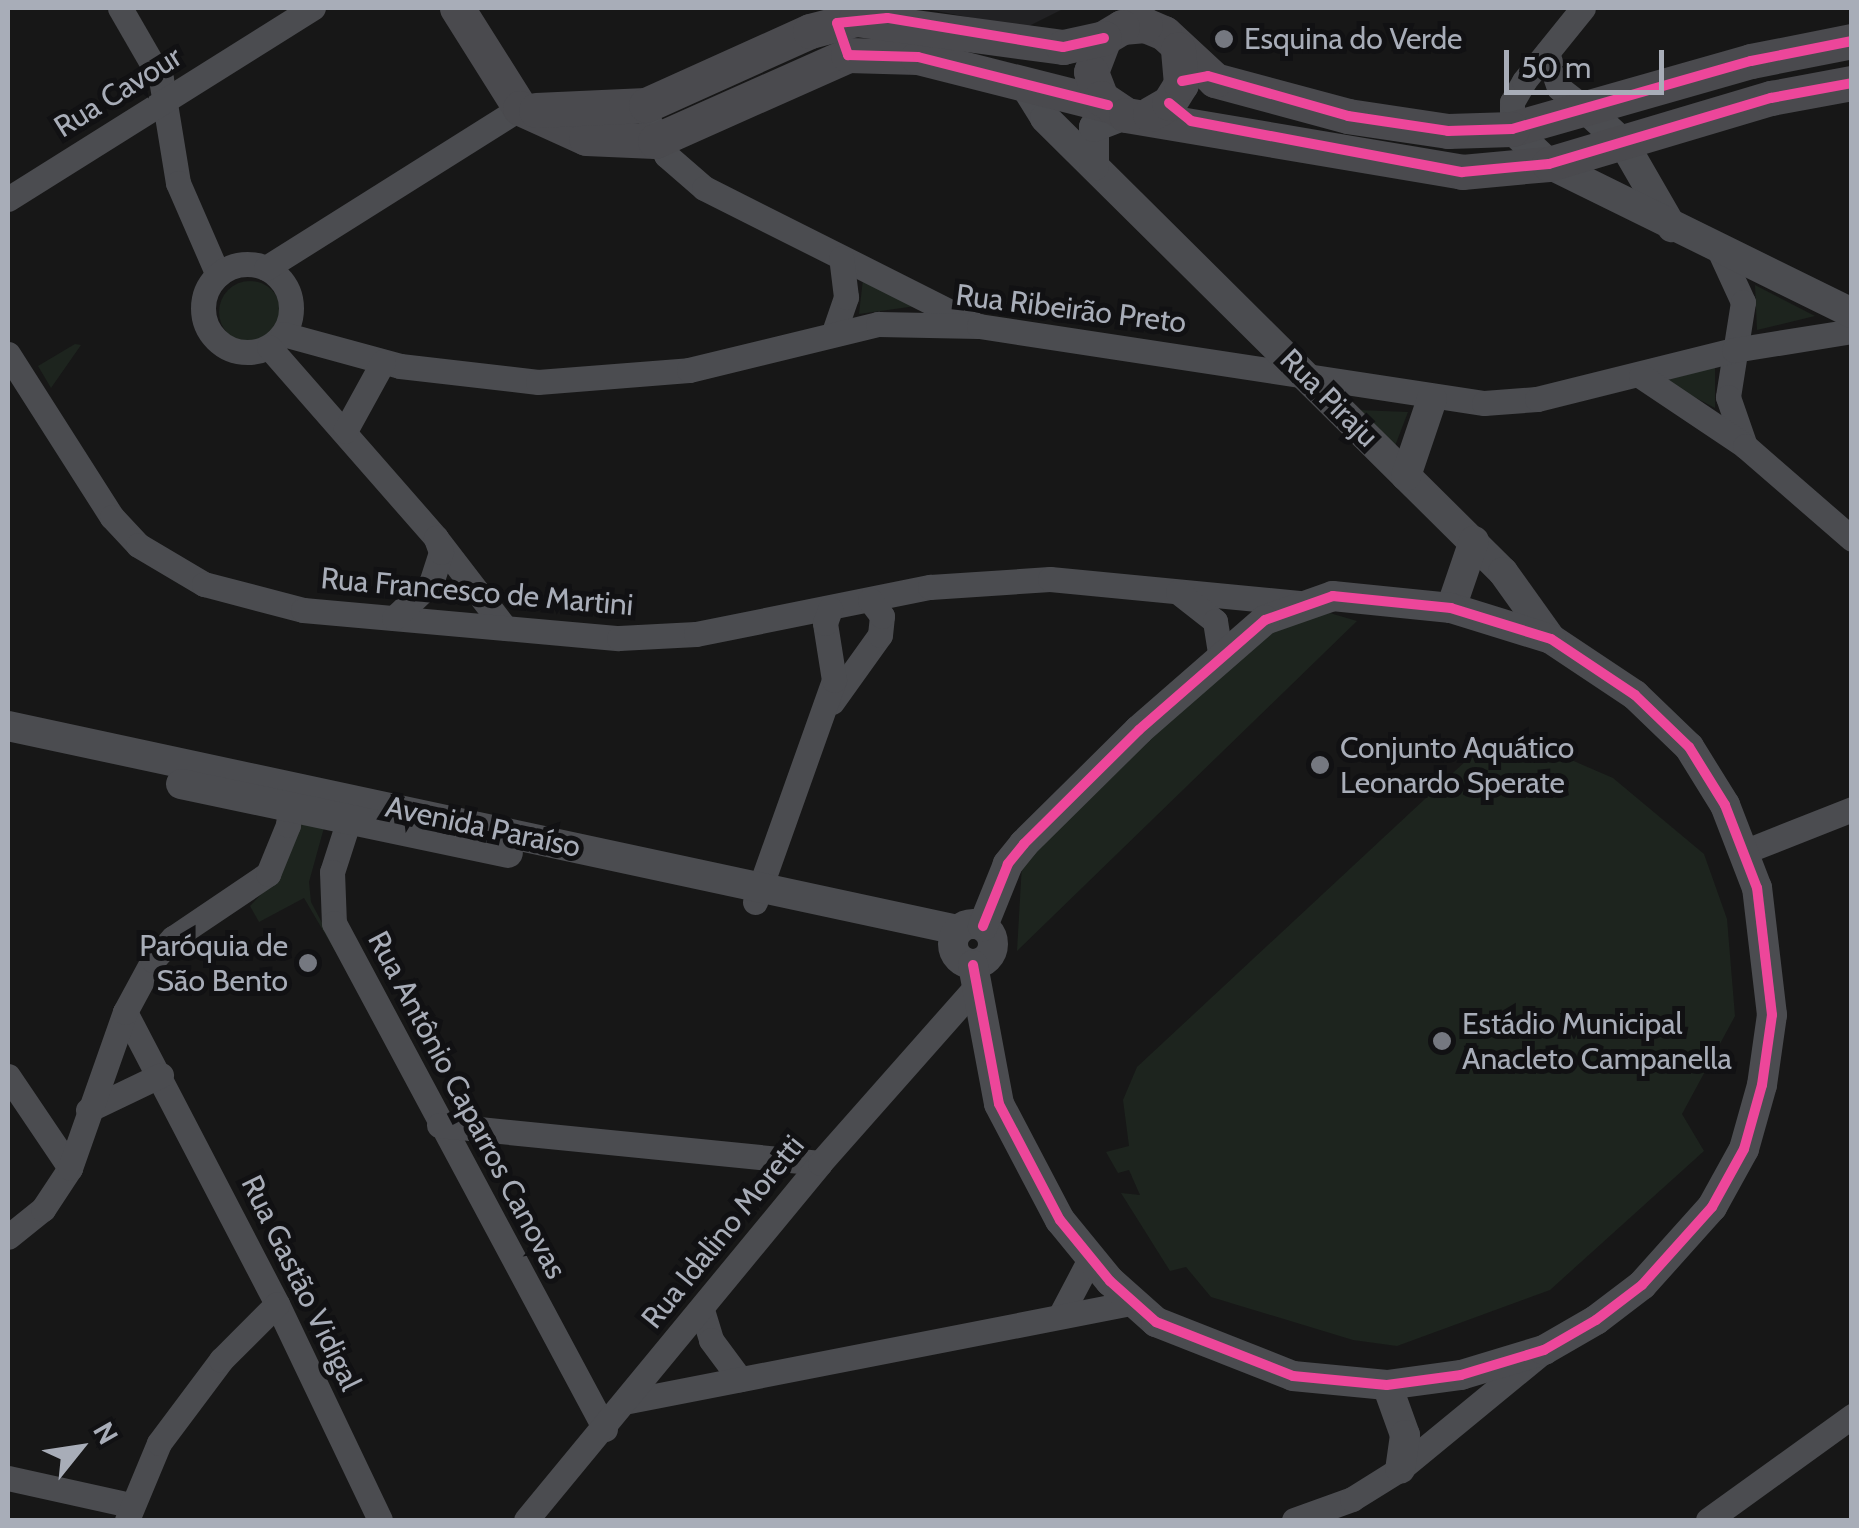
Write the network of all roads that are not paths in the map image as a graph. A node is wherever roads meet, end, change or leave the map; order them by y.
1 (120, 8) edge
2 (313, 8) edge
3 (457, 8) edge
4 (1154, 8) edge
5 (1582, 8) edge
6 (1119, 24) edge
7 (839, 29) edge
8 (1852, 41) edge
9 (1175, 44) junction
10 (1547, 52) junction
11 (1852, 83) edge
12 (1026, 87) junction
13 (164, 103) junction
14 (646, 105) junction
15 (520, 108) junction
16 (1588, 110) junction
17 (1128, 111) junction
18 (1512, 128) junction
19 (655, 141) junction
20 (1624, 144) junction
21 (1550, 164) junction
22 (1094, 166) junction
23 (8, 198) edge
24 (1674, 229) junction
25 (1720, 252) junction
26 (841, 258) junction
27 (266, 268) junction
28 (218, 275) junction
29 (1852, 313) edge
30 (980, 326) junction
31 (1852, 330) edge
32 (834, 332) junction
33 (276, 340) junction
34 (1734, 350) junction
35 (8, 354) edge
36 (383, 362) junction
37 (1306, 374) junction
38 (1640, 376) junction
39 (1432, 399) junction
40 (345, 432) junction
41 (1745, 446) junction
42 (1406, 476) junction
43 (436, 538) junction
44 (1852, 539) edge
45 (1474, 541) junction
46 (1172, 589) junction
47 (870, 600) junction
48 (1299, 603) junction
49 (1451, 608) junction
50 (830, 609) junction
51 (394, 618) junction
52 (505, 628) junction
53 (1551, 640) junction
54 (1221, 658) junction
55 (826, 710) junction
56 (8, 726) edge
57 (8, 746) edge
58 (290, 796) junction
59 (1852, 809) edge
60 (352, 810) junction
61 (1746, 851) junction
62 (758, 894) junction
63 (968, 951) junction
64 (125, 1012) junction
65 (8, 1076) edge
66 (161, 1076) junction
67 (88, 1110) junction
68 (439, 1126) junction
69 (820, 1164) junction
70 (70, 1168) junction
71 (8, 1237) edge
72 (1090, 1258) junction
73 (1131, 1303) junction
74 (277, 1304) junction
75 (702, 1310) junction
76 (1062, 1314) junction
77 (1544, 1350) junction
78 (740, 1379) junction
79 (1387, 1385) junction
80 (629, 1401) junction
81 (1852, 1416) edge
82 (605, 1430) junction
83 (1400, 1469) junction
84 (8, 1478) edge
85 (128, 1513) edge
86 (380, 1520) edge
87 (526, 1520) edge
88 (1294, 1520) edge
89 (1708, 1520) edge

1 - 13 street
2 - 13 street, Rua Cavour
3 - 15 main road
4 - 9 street
5 - 10 street
6 - 7 main road
6 - 9 main road
6 - 17 main road
7 - 12 main road
7 - 14 main road
7 - 19 main road
8 - 16 main road
9 - 17 main road
9 - 18 main road
10 - 16 street
10 - 18 street
11 - 20 main road
12 - 17 main road
12 - 22 street, Rua Piraju
13 - 23 street, Rua Cavour
13 - 28 street
14 - 15 main road
14 - 19 street
15 - 19 main road
15 - 27 street
16 - 18 main road
16 - 20 street
17 - 21 main road
17 - 22 street
18 - 21 street
19 - 26 street
20 - 21 main road
20 - 24 street
21 - 24 street
22 - 37 street, Rua Piraju
24 - 25 street
25 - 29 street
25 - 34 street
26 - 30 street
26 - 32 street
27 - 28 street
27 - 33 street
28 - 33 street
30 - 32 street, Rua Ribeirão Preto
30 - 37 street, Rua Ribeirão Preto
31 - 34 street, Rua Ribeirão Preto
32 - 36 street, Rua Ribeirão Preto
33 - 36 street, Rua Ribeirão Preto
33 - 40 street
34 - 38 street, Rua Ribeirão Preto
34 - 41 street
35 - 51 street, Rua Francesco de Martini
36 - 40 street
37 - 39 street, Rua Ribeirão Preto
37 - 42 street, Rua Piraju
38 - 39 street, Rua Ribeirão Preto
38 - 41 street
39 - 42 street
40 - 43 street
41 - 44 street
42 - 45 street, Rua Piraju
43 - 51 street
43 - 52 street
45 - 49 street
45 - 53 street, Rua Piraju
46 - 47 street, Rua Francesco de Martini
46 - 48 street, Rua Francesco de Martini
46 - 54 street
47 - 50 street, Rua Francesco de Martini
47 - 55 street
48 - 49 street
48 - 54 street
49 - 53 street
50 - 52 street, Rua Francesco de Martini
50 - 55 street
51 - 52 street, Rua Francesco de Martini
53 - 61 street
54 - 63 street
55 - 62 street
56 - 58 street, Avenida Paraíso
57 - 58 street, Avenida Paraíso
58 - 60 street, Avenida Paraíso
58 - 64 street
59 - 61 street
60 - 62 street, Avenida Paraíso
60 - 68 street, Rua Antônio Caparros Canovas
61 - 77 street
62 - 63 street, Avenida Paraíso
63 - 69 street, Rua Idalino Moretti
63 - 72 street
64 - 66 street, Rua Gastão Vidigal
64 - 67 street
65 - 70 street
66 - 67 street
66 - 74 street, Rua Gastão Vidigal
67 - 70 street
68 - 69 street
68 - 82 street, Rua Antônio Caparros Canovas
69 - 75 street, Rua Idalino Moretti
70 - 71 street
72 - 73 street
72 - 76 street
73 - 76 street
73 - 79 street
74 - 85 street
74 - 86 street, Rua Gastão Vidigal
75 - 78 street
75 - 80 street, Rua Idalino Moretti
76 - 78 street
77 - 79 street
77 - 83 street
78 - 80 street
79 - 83 street
80 - 82 street, Rua Idalino Moretti
81 - 89 street
82 - 87 street, Rua Idalino Moretti
83 - 88 street
84 - 85 street

